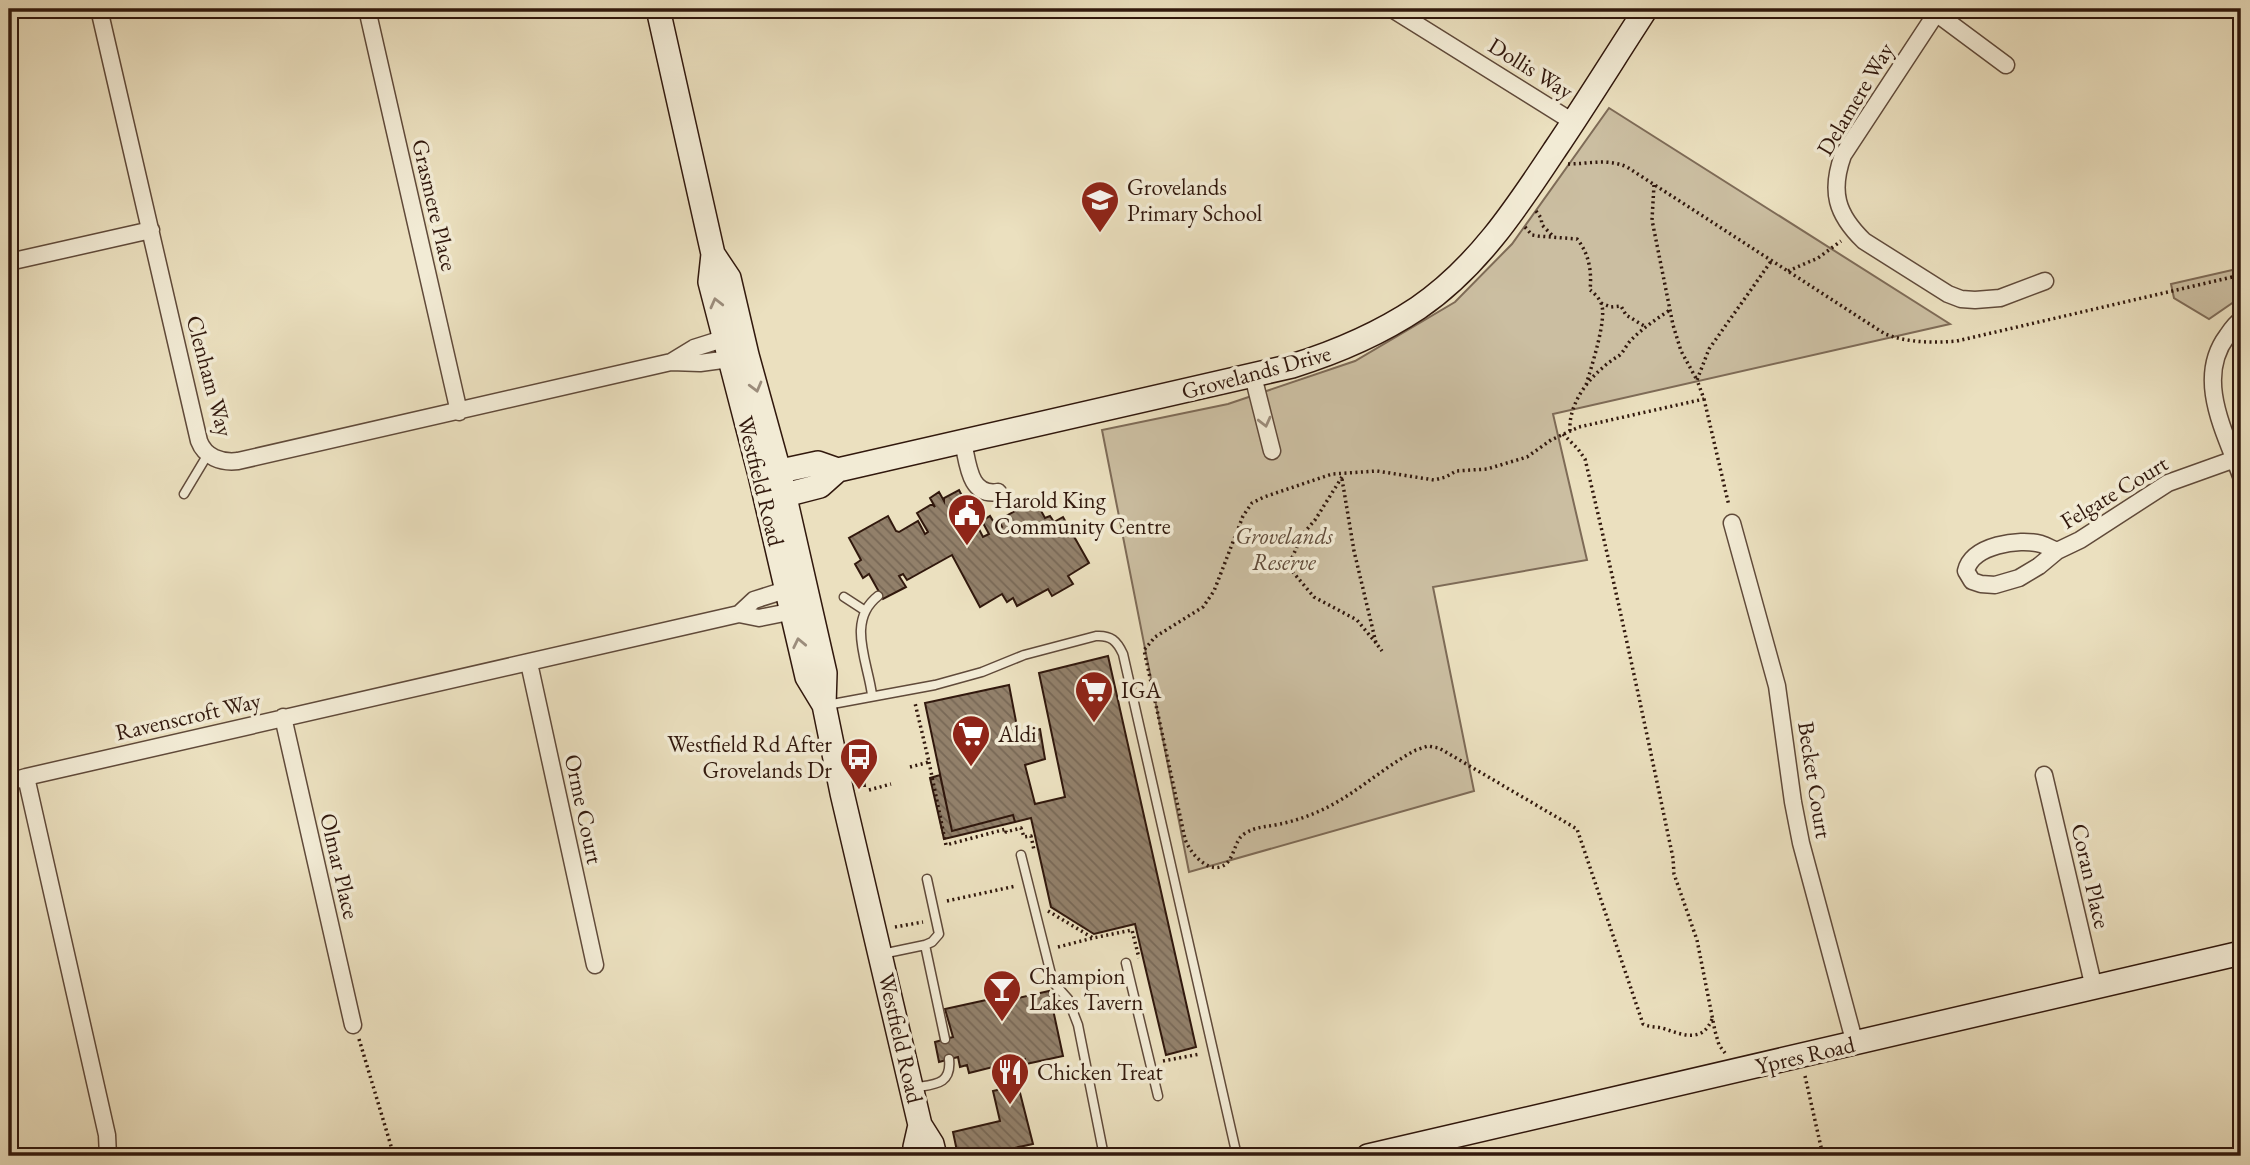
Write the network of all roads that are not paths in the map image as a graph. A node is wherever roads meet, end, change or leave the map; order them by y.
1 (99, 9) edge
2 (367, 9) edge
3 (658, 9) edge
4 (1392, 9) edge
5 (1646, 9) edge
6 (1937, 11) edge
7 (2006, 65) dead end
8 (1573, 122) junction
9 (151, 230) junction
10 (9, 262) edge
11 (2045, 281) dead end
12 (2241, 320) edge
13 (736, 346) junction
14 (1253, 376) junction
15 (459, 412) junction
16 (963, 442) junction
17 (1272, 451) dead end
18 (208, 454) junction
19 (2235, 459) junction
20 (838, 470) junction
21 (770, 473) junction
22 (2241, 476) edge
23 (998, 492) dead end
24 (184, 494) dead end
25 (775, 498) junction
26 (1732, 523) road end
27 (2057, 551) junction
28 (878, 596) dead end
29 (845, 597) dead end
30 (798, 598) junction
31 (864, 610) junction
32 (739, 614) junction
33 (529, 663) junction
34 (872, 695) junction
35 (824, 705) junction
36 (283, 718) junction
37 (2044, 775) dead end
38 (26, 777) junction
39 (9, 782) edge
40 (1021, 855) dead end
41 (927, 879) dead end
42 (925, 945) junction
43 (2241, 953) edge
44 (881, 954) junction
45 (1126, 962) dead end
46 (595, 965) dead end
47 (2094, 988) junction
48 (353, 1025) road end
49 (945, 1039) dead end
50 (1855, 1044) junction
51 (949, 1059) dead end
52 (912, 1088) junction
53 (1158, 1096) dead end
54 (920, 1125) junction
55 (1429, 1149) edge
56 (108, 1156) edge
57 (917, 1156) edge
58 (935, 1156) edge
59 (1104, 1156) edge
60 (1237, 1156) edge
61 (1368, 1156) edge

1 - 9 street, Clenham Way
2 - 15 street, Grasmere Place
3 - 13 street, Westfield Road
4 - 8 street, Dollis Way
5 - 8 street, Grovelands Drive
6 - 7 street
6 - 11 street, Delamere Way
8 - 14 street, Grovelands Drive
9 - 10 street
9 - 18 street, Clenham Way
12 - 19 street
13 - 15 street, Clenham Way
13 - 21 street, Westfield Road
14 - 16 street, Grovelands Drive
14 -> 17 street
15 - 18 street, Clenham Way
16 - 20 street, Grovelands Drive
16 - 23 street
18 - 24 lane
19 - 22 street
19 - 27 street, Felgate Court
20 - 21 street, Grovelands Drive
20 - 25 street, Grovelands Drive
21 - 25 street, Westfield Road
25 - 30 street, Westfield Road
26 - 50 street, Becket Court
27 - 27 street, Felgate Court
28 - 31 lane
29 - 31 lane
30 - 32 street, Ravenscroft Way
30 - 32 street, Ravenscroft Way
30 - 35 street, Westfield Road
31 - 34 lane
32 - 33 street, Ravenscroft Way
33 - 36 street, Ravenscroft Way
33 - 46 street, Orme Court
34 - 35 lane
34 - 60 lane
35 - 44 street, Westfield Road
36 - 38 street, Ravenscroft Way
36 - 48 street, Olmar Place
37 - 47 street, Coran Place
38 - 39 street, Ravenscroft Way
38 - 56 street
40 - 59 lane
41 - 42 lane
42 - 44 lane
42 - 49 lane
43 - 47 street, Ypres Road
44 - 52 street, Westfield Road
45 - 53 lane
47 - 50 street, Ypres Road
50 - 55 street, Ypres Road
51 - 52 lane
52 - 54 street, Westfield Road
54 - 57 street, Westfield Road
54 - 58 street, Westfield Road
55 - 61 street, Ypres Road

